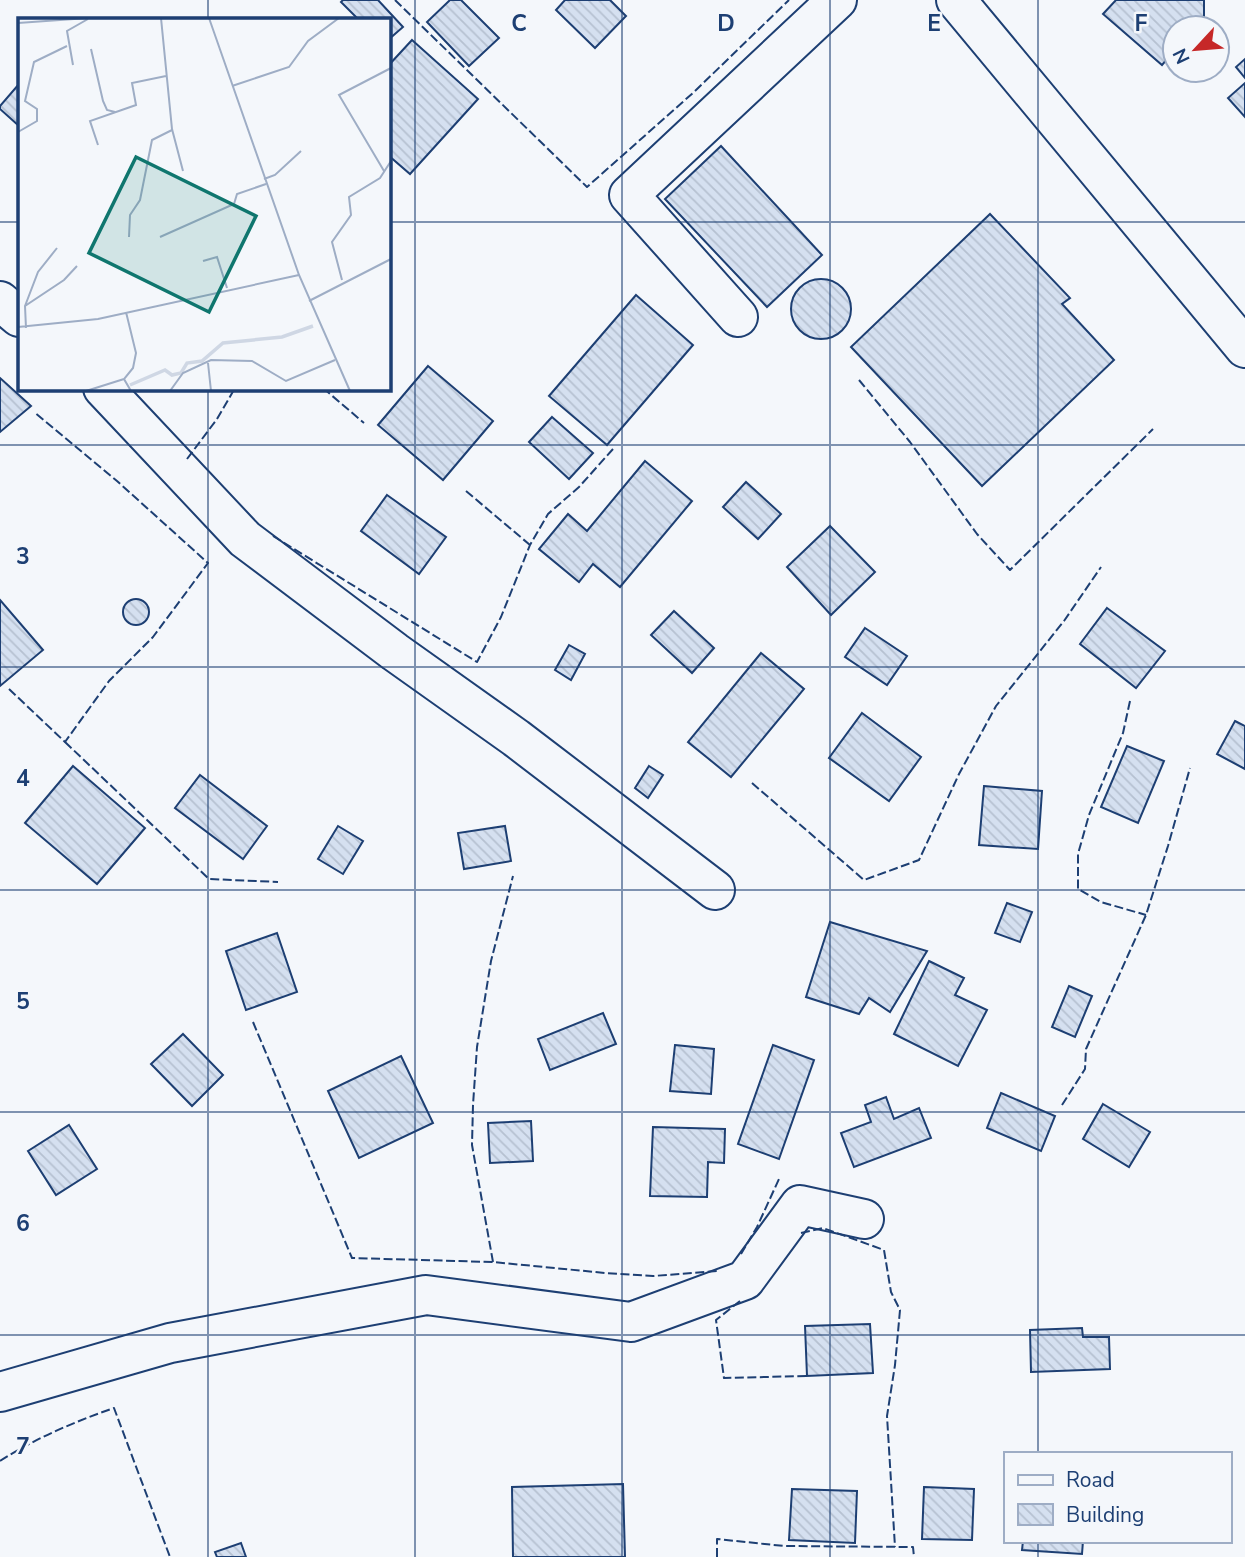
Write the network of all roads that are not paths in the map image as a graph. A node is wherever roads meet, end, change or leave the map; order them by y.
1 (837, 0) edge
2 (956, 0) edge
3 (0, 301) edge
4 (18, 316) edge
5 (738, 317) dead end
6 (1245, 348) edge
7 (105, 390) edge
8 (715, 890) dead end
9 (864, 1219) dead end
10 (0, 1392) edge

1 - 5 street
2 - 6 street
3 - 4 street
7 - 8 street
9 - 10 street

